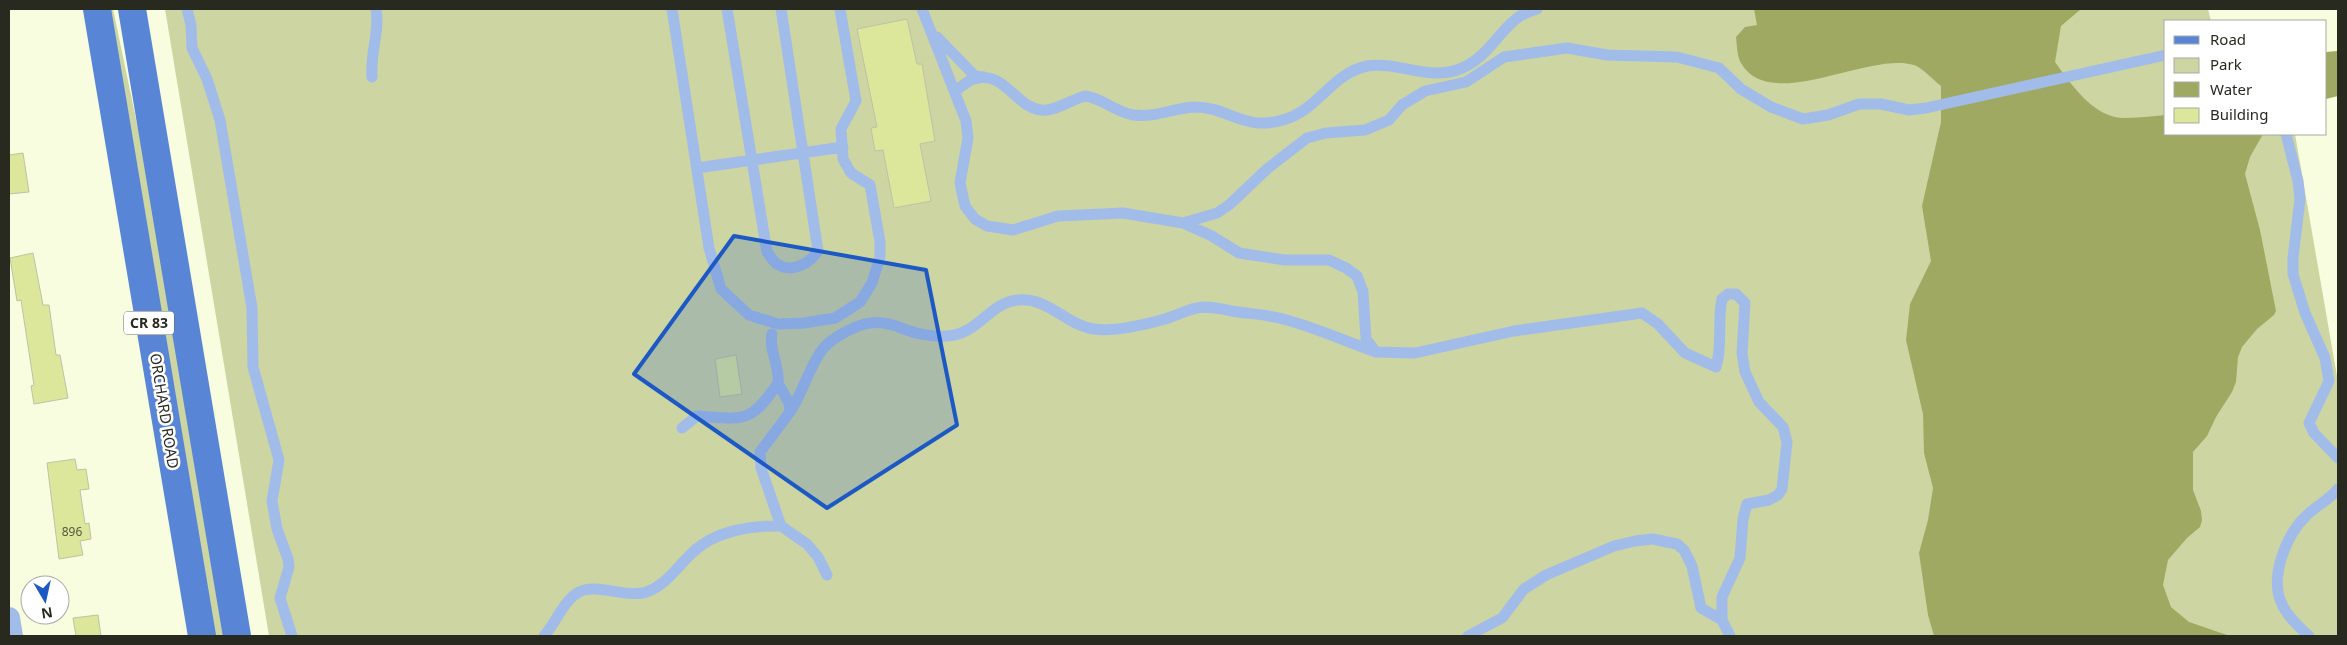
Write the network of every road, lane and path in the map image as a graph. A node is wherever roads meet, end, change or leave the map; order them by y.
1 (97, 9) edge
2 (132, 9) edge
3 (187, 9) edge
4 (376, 9) edge
5 (672, 9) edge
6 (727, 9) edge
7 (781, 9) edge
8 (840, 9) edge
9 (1537, 9) edge
10 (923, 10) edge
11 (2164, 55) edge
12 (372, 77) dead end
13 (991, 78) junction
14 (955, 91) junction
15 (2286, 135) edge
16 (842, 147) junction
17 (802, 153) junction
18 (751, 160) junction
19 (696, 168) junction
20 (1183, 223) junction
21 (772, 334) dead end
22 (1376, 352) junction
23 (778, 383) junction
24 (790, 412) junction
25 (682, 428) dead end
26 (2338, 458) edge
27 (2338, 489) edge
28 (781, 526) junction
29 (827, 575) dead end
30 (9, 618) edge
31 (1722, 620) junction
32 (12, 636) edge
33 (202, 636) edge
34 (237, 636) edge
35 (292, 636) edge
36 (544, 636) edge
37 (1468, 636) edge
38 (1730, 636) edge
39 (2308, 636) edge

1 - 33 main road, ORCHARD ROAD / CR 83
2 - 34 main road, CR 83
3 - 35 lane
4 - 12 lane
5 - 19 lane
6 - 18 lane
7 - 17 lane
8 - 16 lane
9 - 13 lane
10 - 13 lane
10 - 14 lane
11 - 20 lane
13 - 14 lane
14 - 20 lane
15 - 26 lane
16 - 17 lane
16 - 19 lane
17 - 18 lane
17 - 18 lane
18 - 19 lane
20 - 22 lane
21 - 23 lane
22 - 24 lane
22 - 31 lane
23 - 24 lane
23 - 25 lane
24 - 28 lane
27 - 39 lane
28 - 29 lane
28 - 36 lane
30 - 32 street
31 - 37 lane
31 - 38 lane

